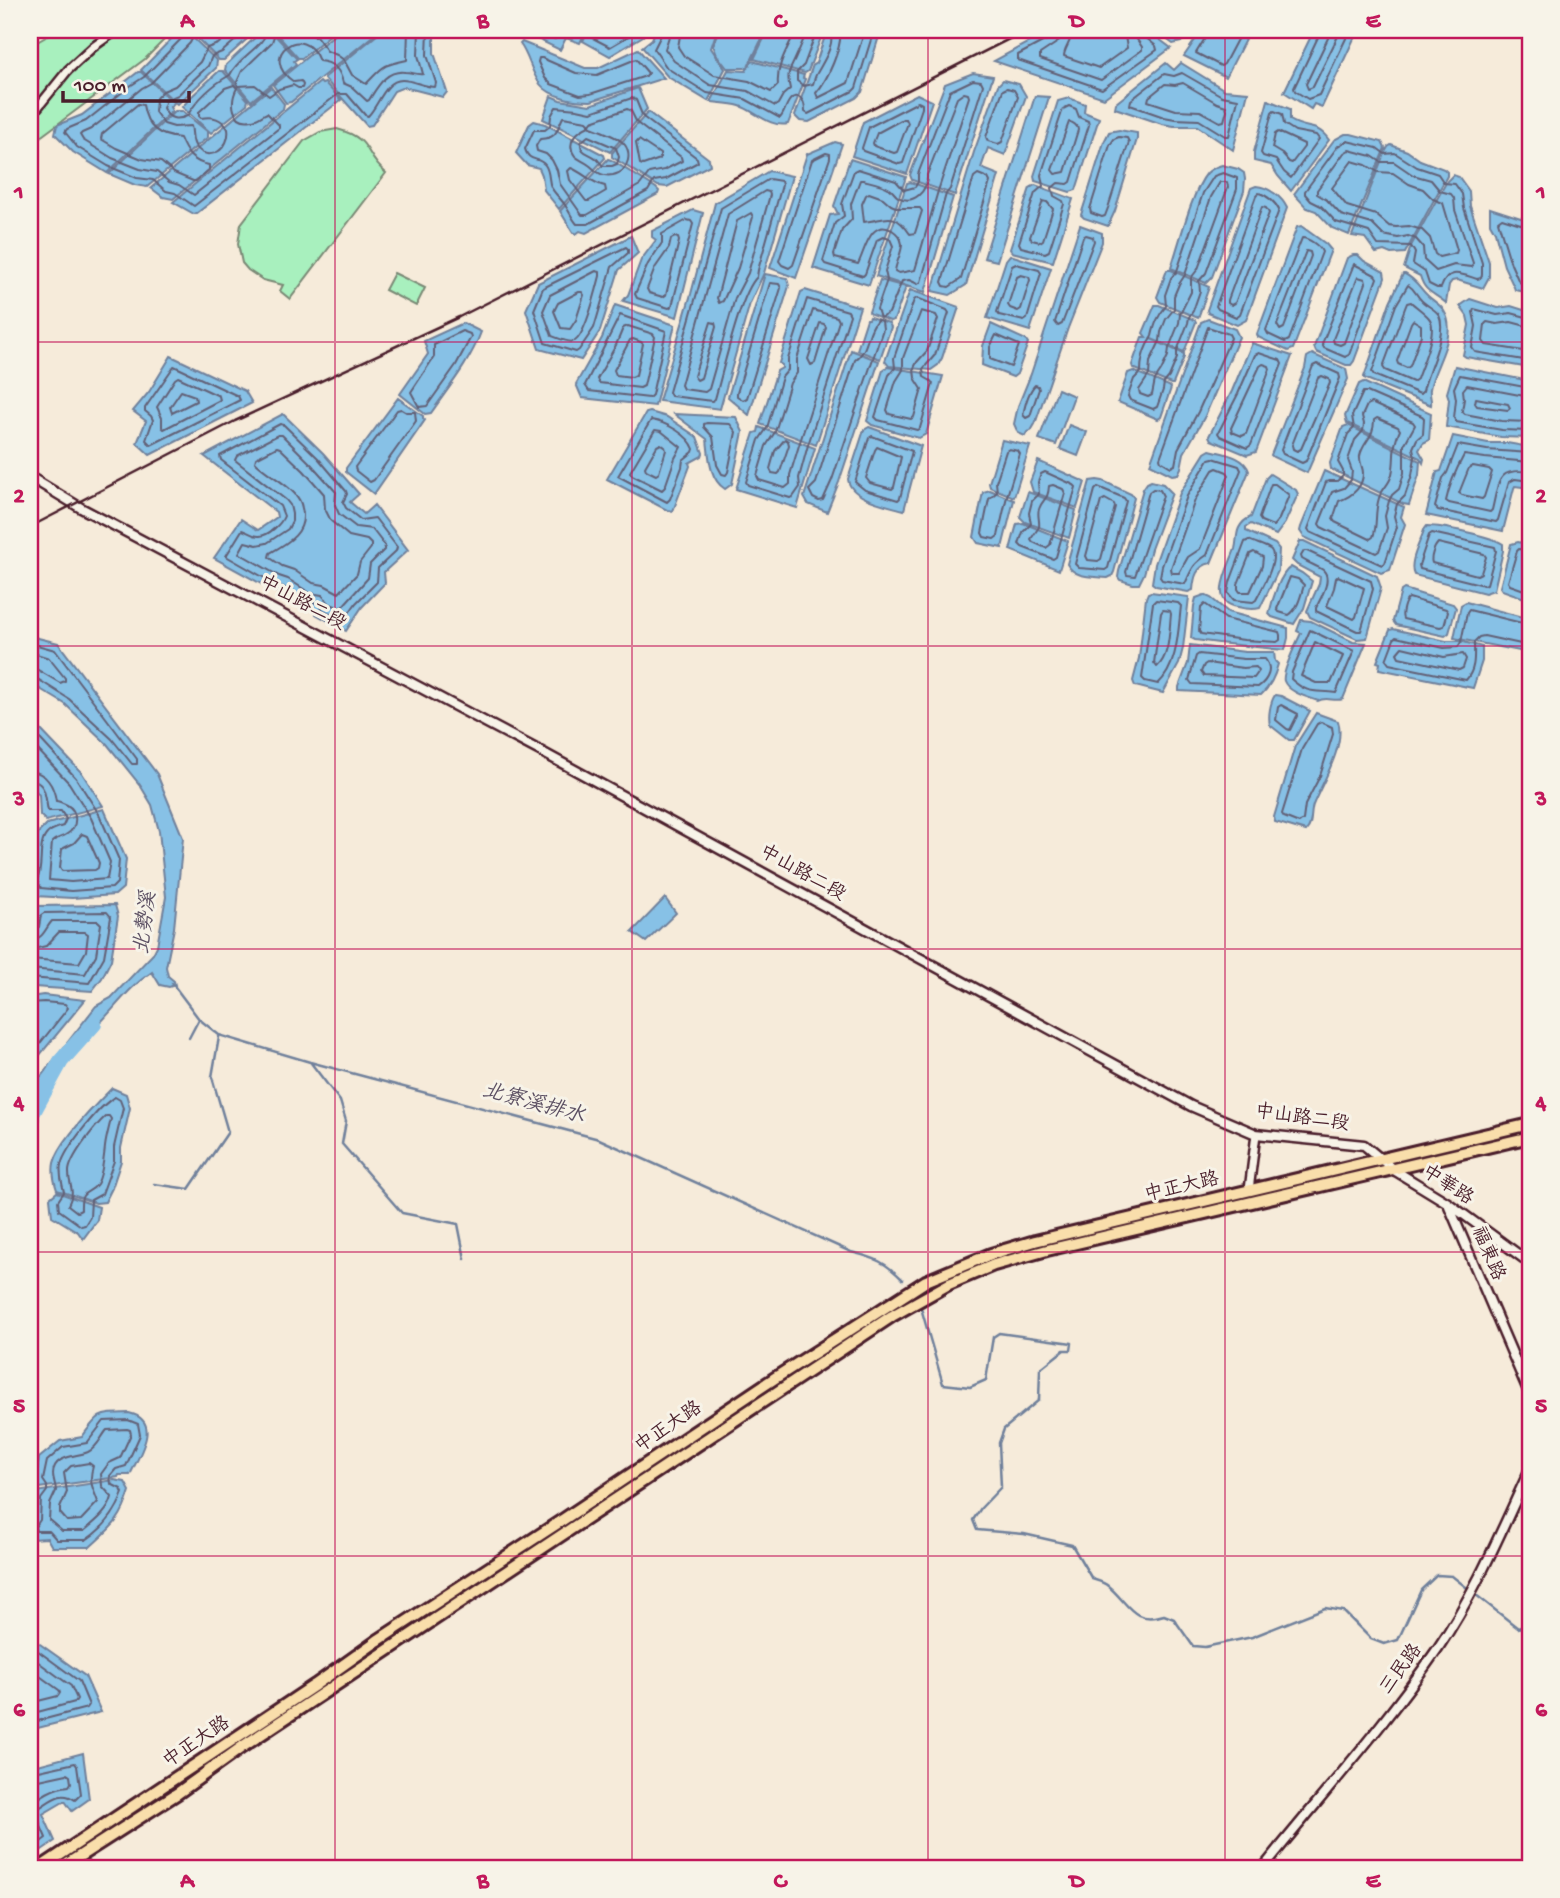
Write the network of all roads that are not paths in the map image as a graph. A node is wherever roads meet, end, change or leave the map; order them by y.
1 (117, 30) edge
2 (30, 117) edge
3 (30, 477) edge
4 (1530, 1124) edge
5 (1256, 1134) junction
6 (1530, 1137) edge
7 (1381, 1158) junction
8 (1394, 1170) junction
9 (1249, 1190) junction
10 (1448, 1203) junction
11 (1530, 1264) edge
12 (1530, 1395) edge
13 (1530, 1469) edge
14 (295, 1706) junction
15 (40, 1868) edge
16 (61, 1868) edge
17 (1264, 1868) edge

1 - 2 street
3 - 5 street, 中山路二段
4 - 7 main road
5 - 7 street, 中山路二段
5 - 9 street
6 - 8 main road
7 - 8 street, 中華路
7 - 9 main road, 中正大路
8 - 10 street, 中華路
8 - 14 main road, 中正大路
9 - 14 main road, 中正大路
10 - 11 street, 中華路
10 - 12 street, 福東路
13 - 17 street, 三民路
14 - 15 main road, 中正大路
14 - 16 main road, 中正大路

